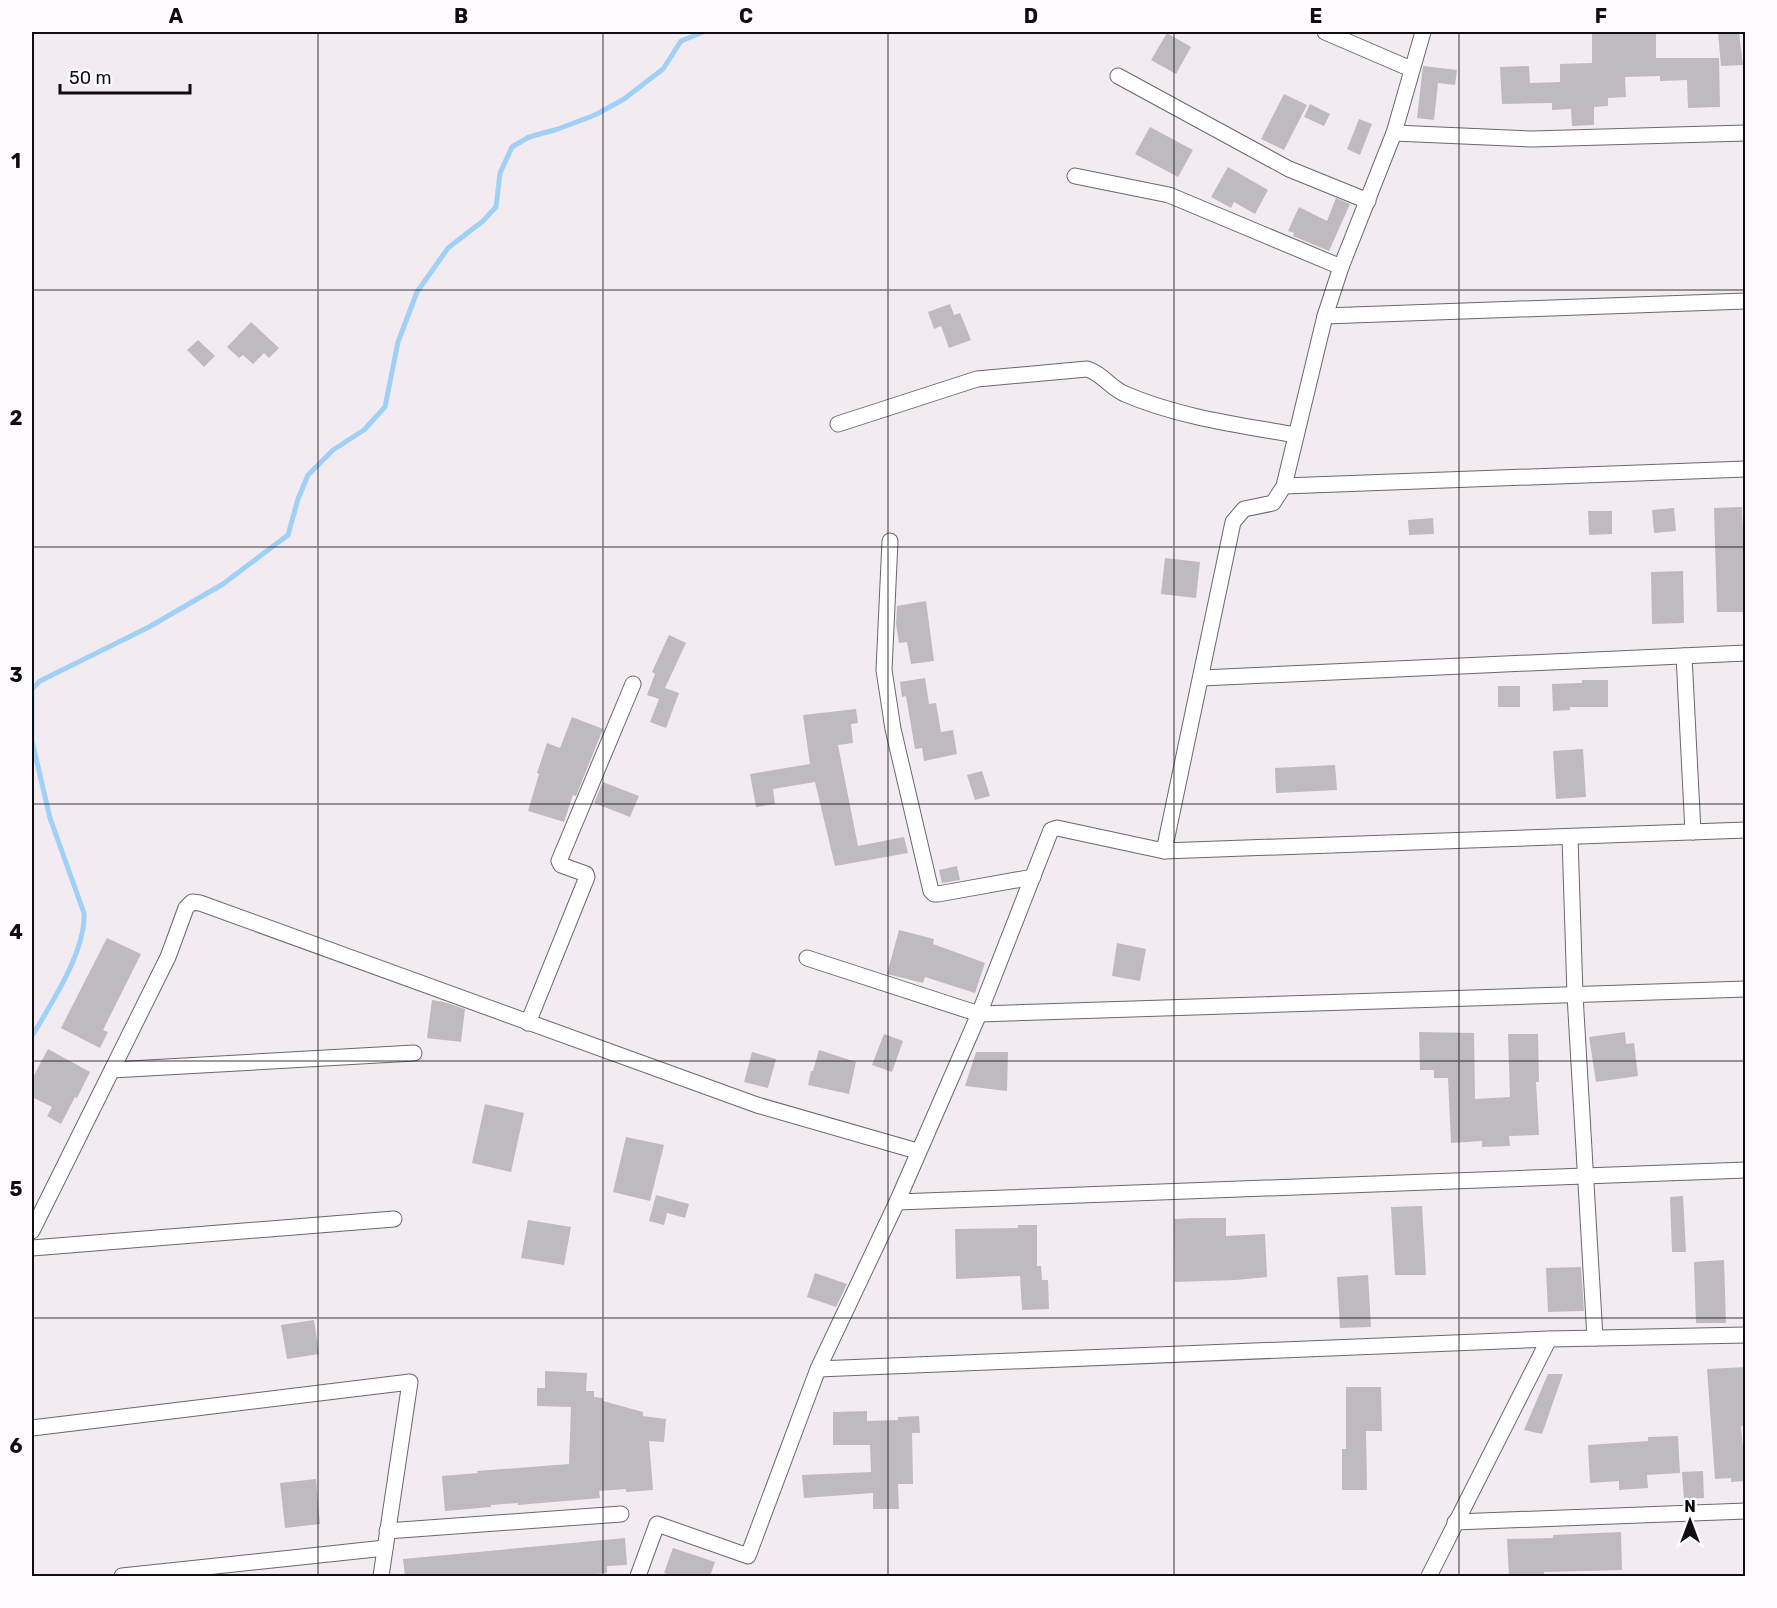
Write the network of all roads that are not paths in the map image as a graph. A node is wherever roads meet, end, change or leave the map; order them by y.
1 (1325, 32) edge
2 (1423, 32) edge
3 (1411, 69) junction
4 (1118, 76) dead end
5 (1394, 133) junction
6 (1746, 133) edge
7 (1075, 176) dead end
8 (1368, 201) junction
9 (1341, 267) junction
10 (1746, 300) edge
11 (1325, 316) junction
12 (838, 424) dead end
13 (1296, 435) junction
14 (1746, 469) edge
15 (1284, 486) junction
16 (890, 541) dead end
17 (1746, 653) edge
18 (1684, 656) junction
19 (1202, 678) junction
20 (633, 684) dead end
21 (1746, 830) edge
22 (1693, 832) junction
23 (1570, 837) junction
24 (1164, 850) junction
25 (1033, 877) junction
26 (807, 958) dead end
27 (1746, 990) edge
28 (1575, 995) junction
29 (979, 1014) junction
30 (528, 1023) junction
31 (414, 1053) dead end
32 (112, 1070) junction
33 (917, 1151) junction
34 (1746, 1170) edge
35 (1587, 1177) junction
36 (897, 1202) junction
37 (394, 1219) dead end
38 (32, 1231) edge
39 (32, 1248) edge
40 (1746, 1335) edge
41 (1595, 1338) junction
42 (1549, 1339) junction
43 (818, 1369) junction
44 (32, 1428) edge
45 (1746, 1511) edge
46 (621, 1514) dead end
47 (1455, 1522) junction
48 (387, 1531) junction
49 (384, 1548) junction
50 (122, 1576) edge
51 (381, 1576) edge
52 (638, 1576) edge
53 (1430, 1576) edge

1 - 3 street
2 - 3 street
3 - 5 street
4 - 8 street
5 - 6 street
5 - 8 street
7 - 9 street
8 - 9 street
9 - 11 street
10 - 11 street
11 - 13 street
12 - 13 street
13 - 15 street
14 - 15 street
15 - 19 street
16 - 25 street
17 - 18 street
18 - 19 street
18 - 22 street
19 - 24 street
20 - 30 street
21 - 22 street
22 - 23 street
23 - 24 street
23 - 28 street
24 - 25 street
25 - 29 street
26 - 29 street
27 - 28 street
28 - 29 street
28 - 35 street
29 - 33 street
30 - 32 street
30 - 33 street
31 - 32 street
32 - 38 street
33 - 36 street
34 - 35 street
35 - 36 street
35 - 41 street
36 - 43 street
37 - 39 street
40 - 41 street
41 - 42 street
42 - 43 street
42 - 47 street
43 - 52 street
44 - 48 street
45 - 47 street
46 - 48 street
47 - 53 street
48 - 49 street
49 - 50 street
49 - 51 street

